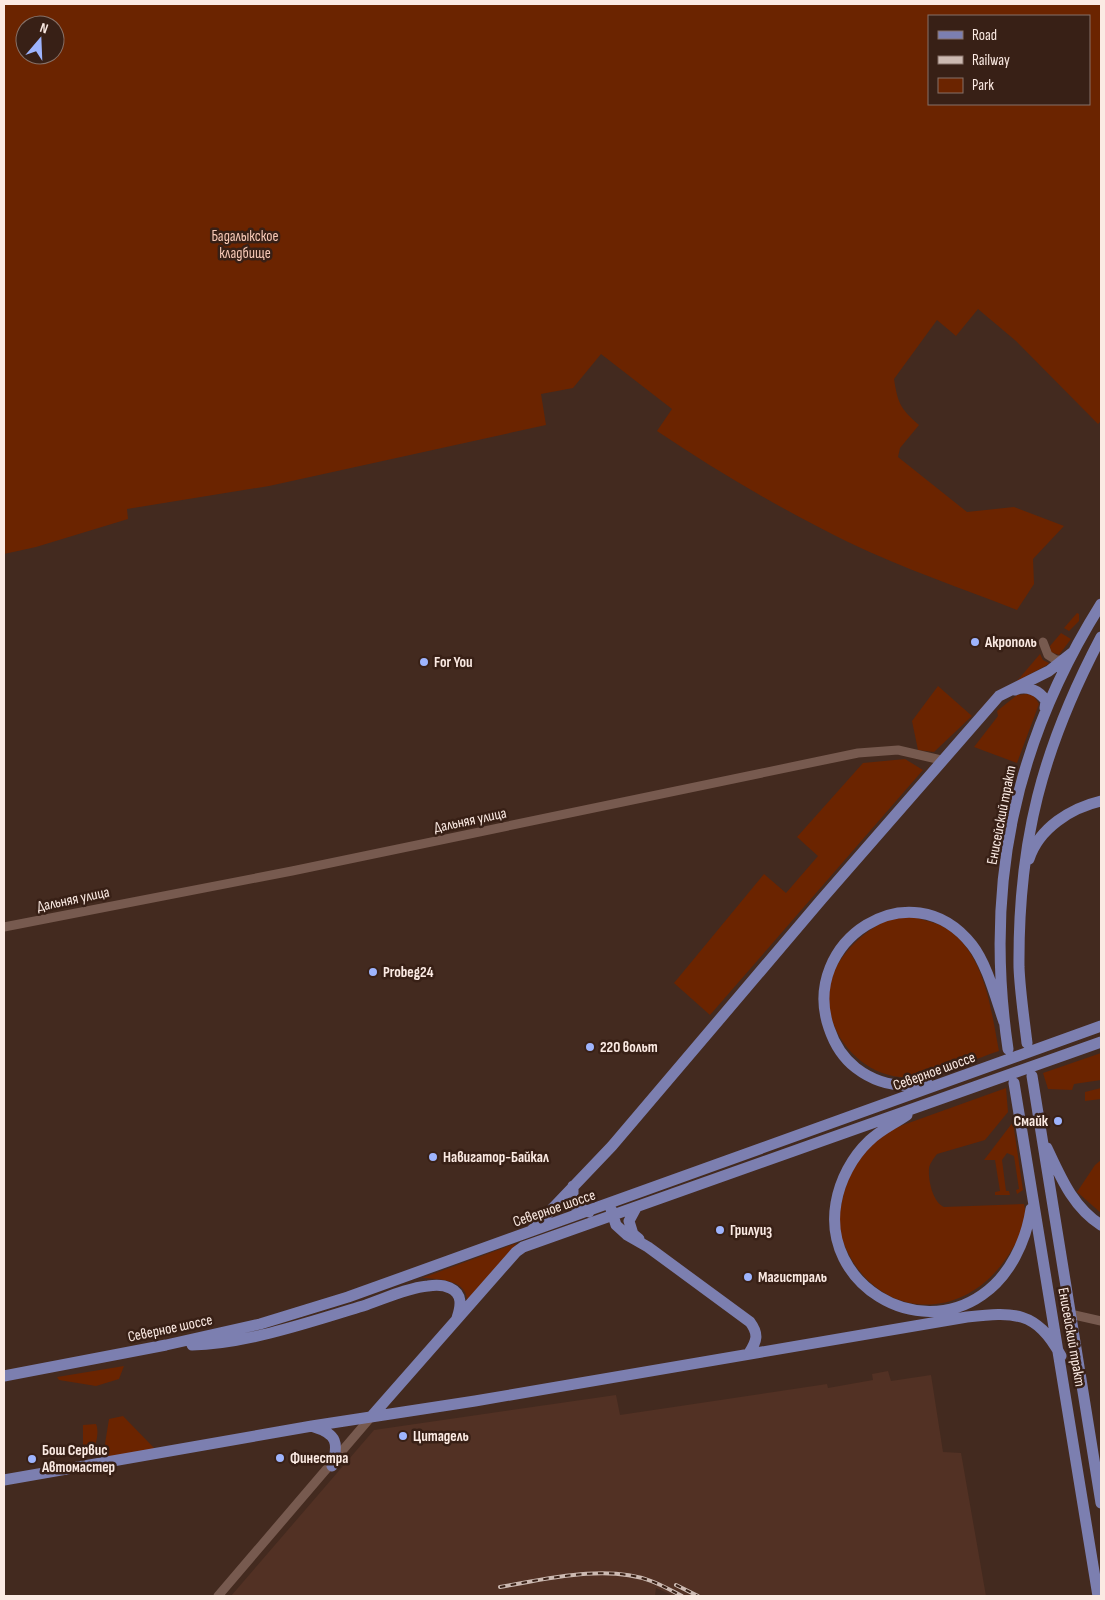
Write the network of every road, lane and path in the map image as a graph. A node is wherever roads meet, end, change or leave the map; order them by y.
1 (1101, 604) edge
2 (1101, 637) edge
3 (1043, 642) dead end
4 (1068, 656) junction
5 (999, 696) junction
6 (1044, 712) junction
7 (941, 760) junction
8 (1101, 801) edge
9 (1023, 877) junction
10 (4, 927) edge
11 (1004, 1022) junction
12 (1101, 1026) edge
13 (1100, 1042) edge
14 (1027, 1043) dead end
15 (1008, 1049) dead end
16 (973, 1073) junction
17 (1032, 1076) dead end
18 (1014, 1082) dead end
19 (918, 1106) junction
20 (1042, 1136) junction
21 (573, 1186) junction
22 (1033, 1200) junction
23 (610, 1205) junction
24 (636, 1208) junction
25 (588, 1212) junction
26 (613, 1216) junction
27 (1101, 1225) edge
28 (530, 1232) junction
29 (648, 1247) junction
30 (1070, 1314) junction
31 (457, 1319) junction
32 (1101, 1321) edge
33 (166, 1345) junction
34 (749, 1353) junction
35 (1061, 1356) junction
36 (4, 1376) edge
37 (371, 1417) junction
38 (312, 1426) junction
39 (332, 1466) junction
40 (4, 1480) edge
41 (1101, 1503) edge
42 (218, 1596) edge
43 (1098, 1596) edge

1 - 4 main road, Енисейский тракт
2 - 9 main road, Енисейский тракт
3 - 4 street
4 - 5 main road
4 - 6 main road, Енисейский тракт
5 - 6 main road
5 - 7 main road
6 - 11 main road, Енисейский тракт
7 - 10 street, Дальняя улица
7 - 21 main road
8 - 9 main road
9 - 14 main road, Енисейский тракт
11 - 15 main road, Енисейский тракт
11 - 16 main road
12 - 16 main road, Северное шоссе
13 - 19 main road, Северное шоссе
16 - 23 main road, Северное шоссе
17 - 20 main road, Енисейский тракт
18 - 22 main road, Енисейский тракт
19 - 22 main road
19 - 24 main road, Северное шоссе
20 - 27 main road
20 - 30 main road, Енисейский тракт
21 - 25 main road
21 - 28 main road
22 - 35 main road, Енисейский тракт
23 - 25 main road, Северное шоссе
23 - 26 main road
24 - 26 main road, Северное шоссе
24 - 29 main road
25 - 28 main road, Северное шоссе
26 - 29 main road
26 - 31 main road, Северное шоссе
28 - 33 main road, Северное шоссе
29 - 34 main road
30 - 32 street
30 - 41 main road, Енисейский тракт
31 - 33 main road
31 - 37 main road, Северное шоссе
33 - 36 main road, Северное шоссе
34 - 35 main road
34 - 37 main road
35 - 43 main road, Енисейский тракт
37 - 38 main road
37 - 39 street
38 - 39 main road
38 - 40 main road
39 - 42 street

